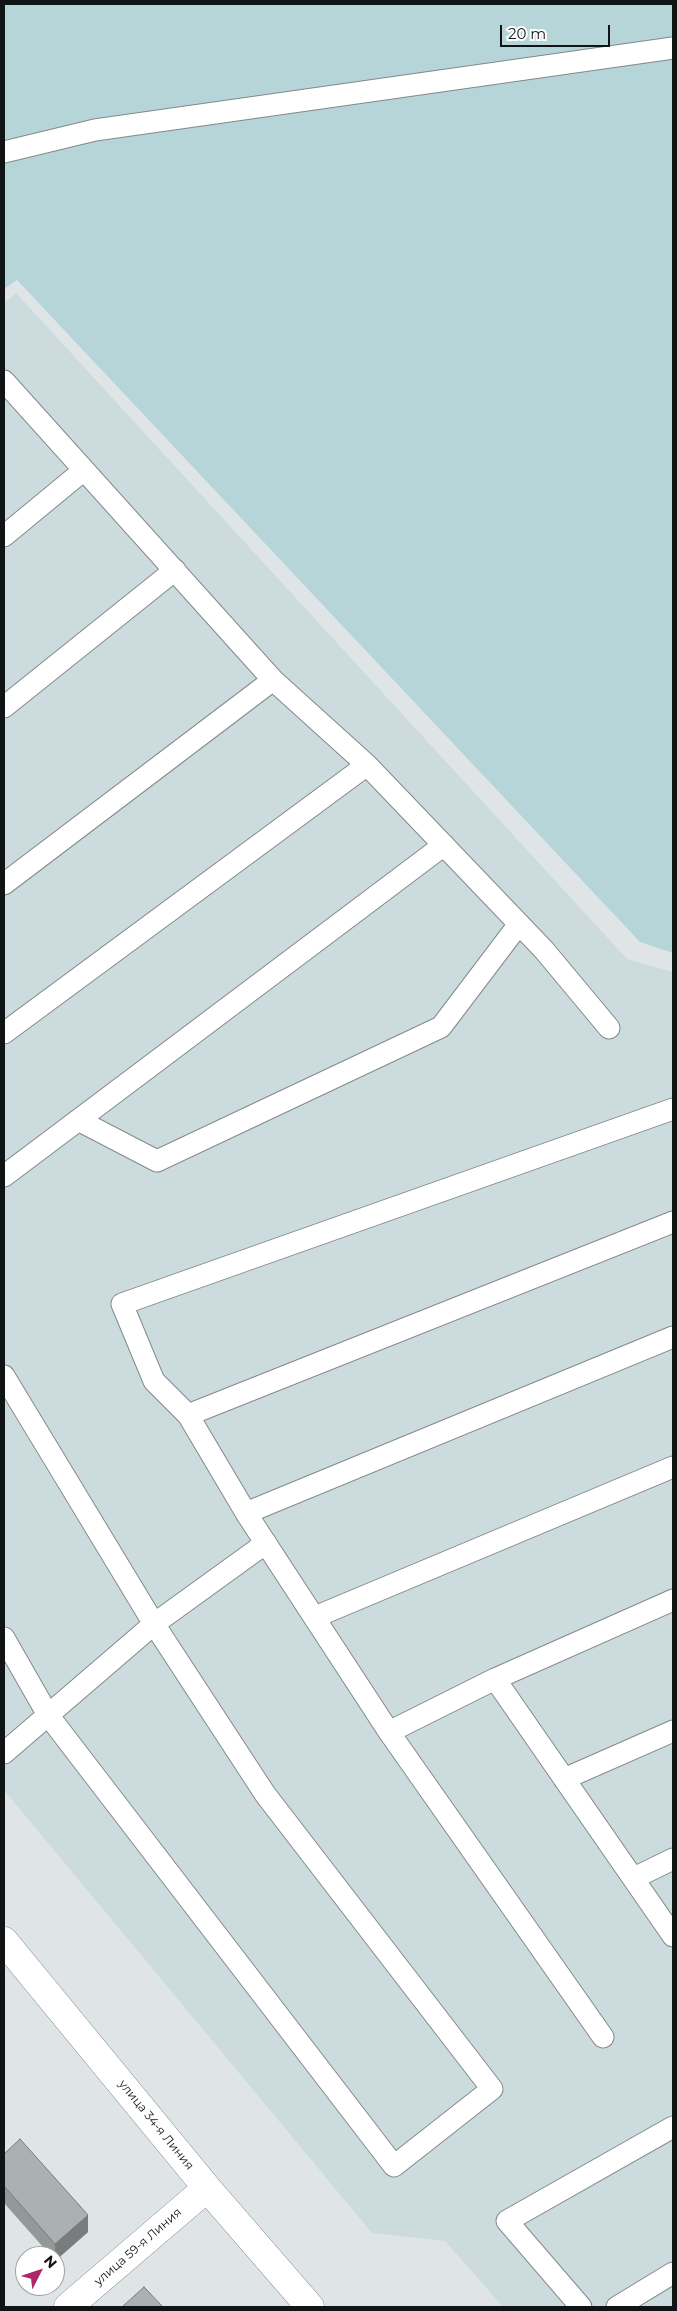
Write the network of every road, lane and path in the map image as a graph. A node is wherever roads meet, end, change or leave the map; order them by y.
1 (673, 48) edge
2 (4, 152) edge
3 (4, 381) edge
4 (84, 470) junction
5 (4, 536) edge
6 (175, 570) junction
7 (273, 680) junction
8 (4, 707) edge
9 (366, 765) junction
10 (444, 845) junction
11 (4, 884) edge
12 (519, 924) junction
13 (609, 1028) dead end
14 (4, 1033) edge
15 (673, 1109) edge
16 (78, 1120) junction
17 (4, 1176) edge
18 (673, 1222) edge
19 (673, 1337) edge
20 (4, 1376) edge
21 (188, 1415) junction
22 (673, 1467) edge
23 (246, 1513) junction
24 (266, 1543) junction
25 (673, 1600) edge
26 (316, 1617) junction
27 (154, 1624) junction
28 (4, 1638) edge
29 (495, 1679) junction
30 (48, 1715) junction
31 (673, 1731) edge
32 (389, 1732) junction
33 (4, 1753) edge
34 (564, 1779) junction
35 (673, 1859) edge
36 (634, 1878) junction
37 (673, 1936) edge
38 (4, 1941) edge
39 (602, 2037) dead end
40 (673, 2127) edge
41 (207, 2188) junction
42 (673, 2273) edge
43 (68, 2307) edge
44 (310, 2307) edge
45 (581, 2307) edge
46 (617, 2307) edge

1 - 2 lane
3 - 4 lane
4 - 5 lane
4 - 6 lane
6 - 7 lane
6 - 8 lane
7 - 9 lane
7 - 11 lane
9 - 10 lane
9 - 14 lane
10 - 12 lane
10 - 16 lane
12 - 13 lane
12 - 16 lane
15 - 21 lane
16 - 17 lane
18 - 21 lane
19 - 23 lane
20 - 27 lane
21 - 23 lane
22 - 26 lane
23 - 24 lane
24 - 26 lane
24 - 27 lane
25 - 29 lane
26 - 32 lane
27 - 30 lane
27 - 30 lane
28 - 30 lane
29 - 32 lane
29 - 34 lane
30 - 33 lane
31 - 34 lane
32 - 39 lane
34 - 36 lane
35 - 36 lane
36 - 37 lane
38 - 41 street, улица 34-я Линия
40 - 45 lane
41 - 43 street, улица 59-я Линия
41 - 44 street, улица 34-я Линия
42 - 46 lane

